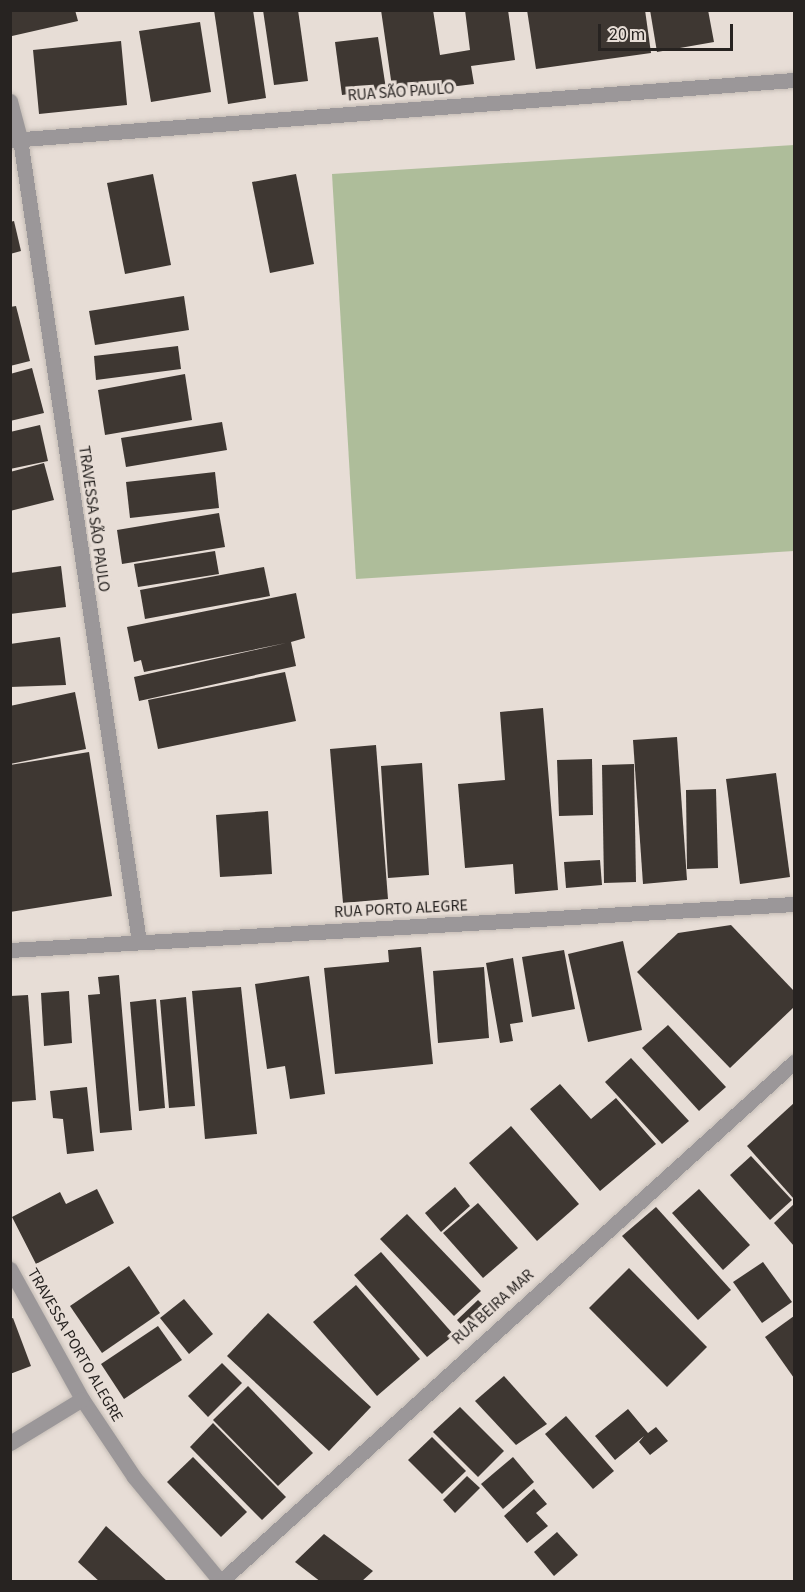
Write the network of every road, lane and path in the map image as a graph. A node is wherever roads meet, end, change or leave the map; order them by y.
1 (795, 80) edge
2 (10, 101) edge
3 (15, 140) edge
4 (795, 904) edge
5 (139, 942) junction
6 (10, 950) edge
7 (795, 1062) edge
8 (10, 1269) edge
9 (81, 1399) junction
10 (10, 1443) edge
11 (220, 1581) edge

1 - 3 street, RUA SÃO PAULO
2 - 3 street, TRAVESSA SÃO PAULO
3 - 5 street, TRAVESSA SÃO PAULO
4 - 5 street, RUA PORTO ALEGRE
5 - 6 street, RUA PORTO ALEGRE
7 - 11 street, RUA BEIRA MAR
8 - 9 street, TRAVESSA PORTO ALEGRE
9 - 10 street
9 - 11 street, TRAVESSA PORTO ALEGRE

